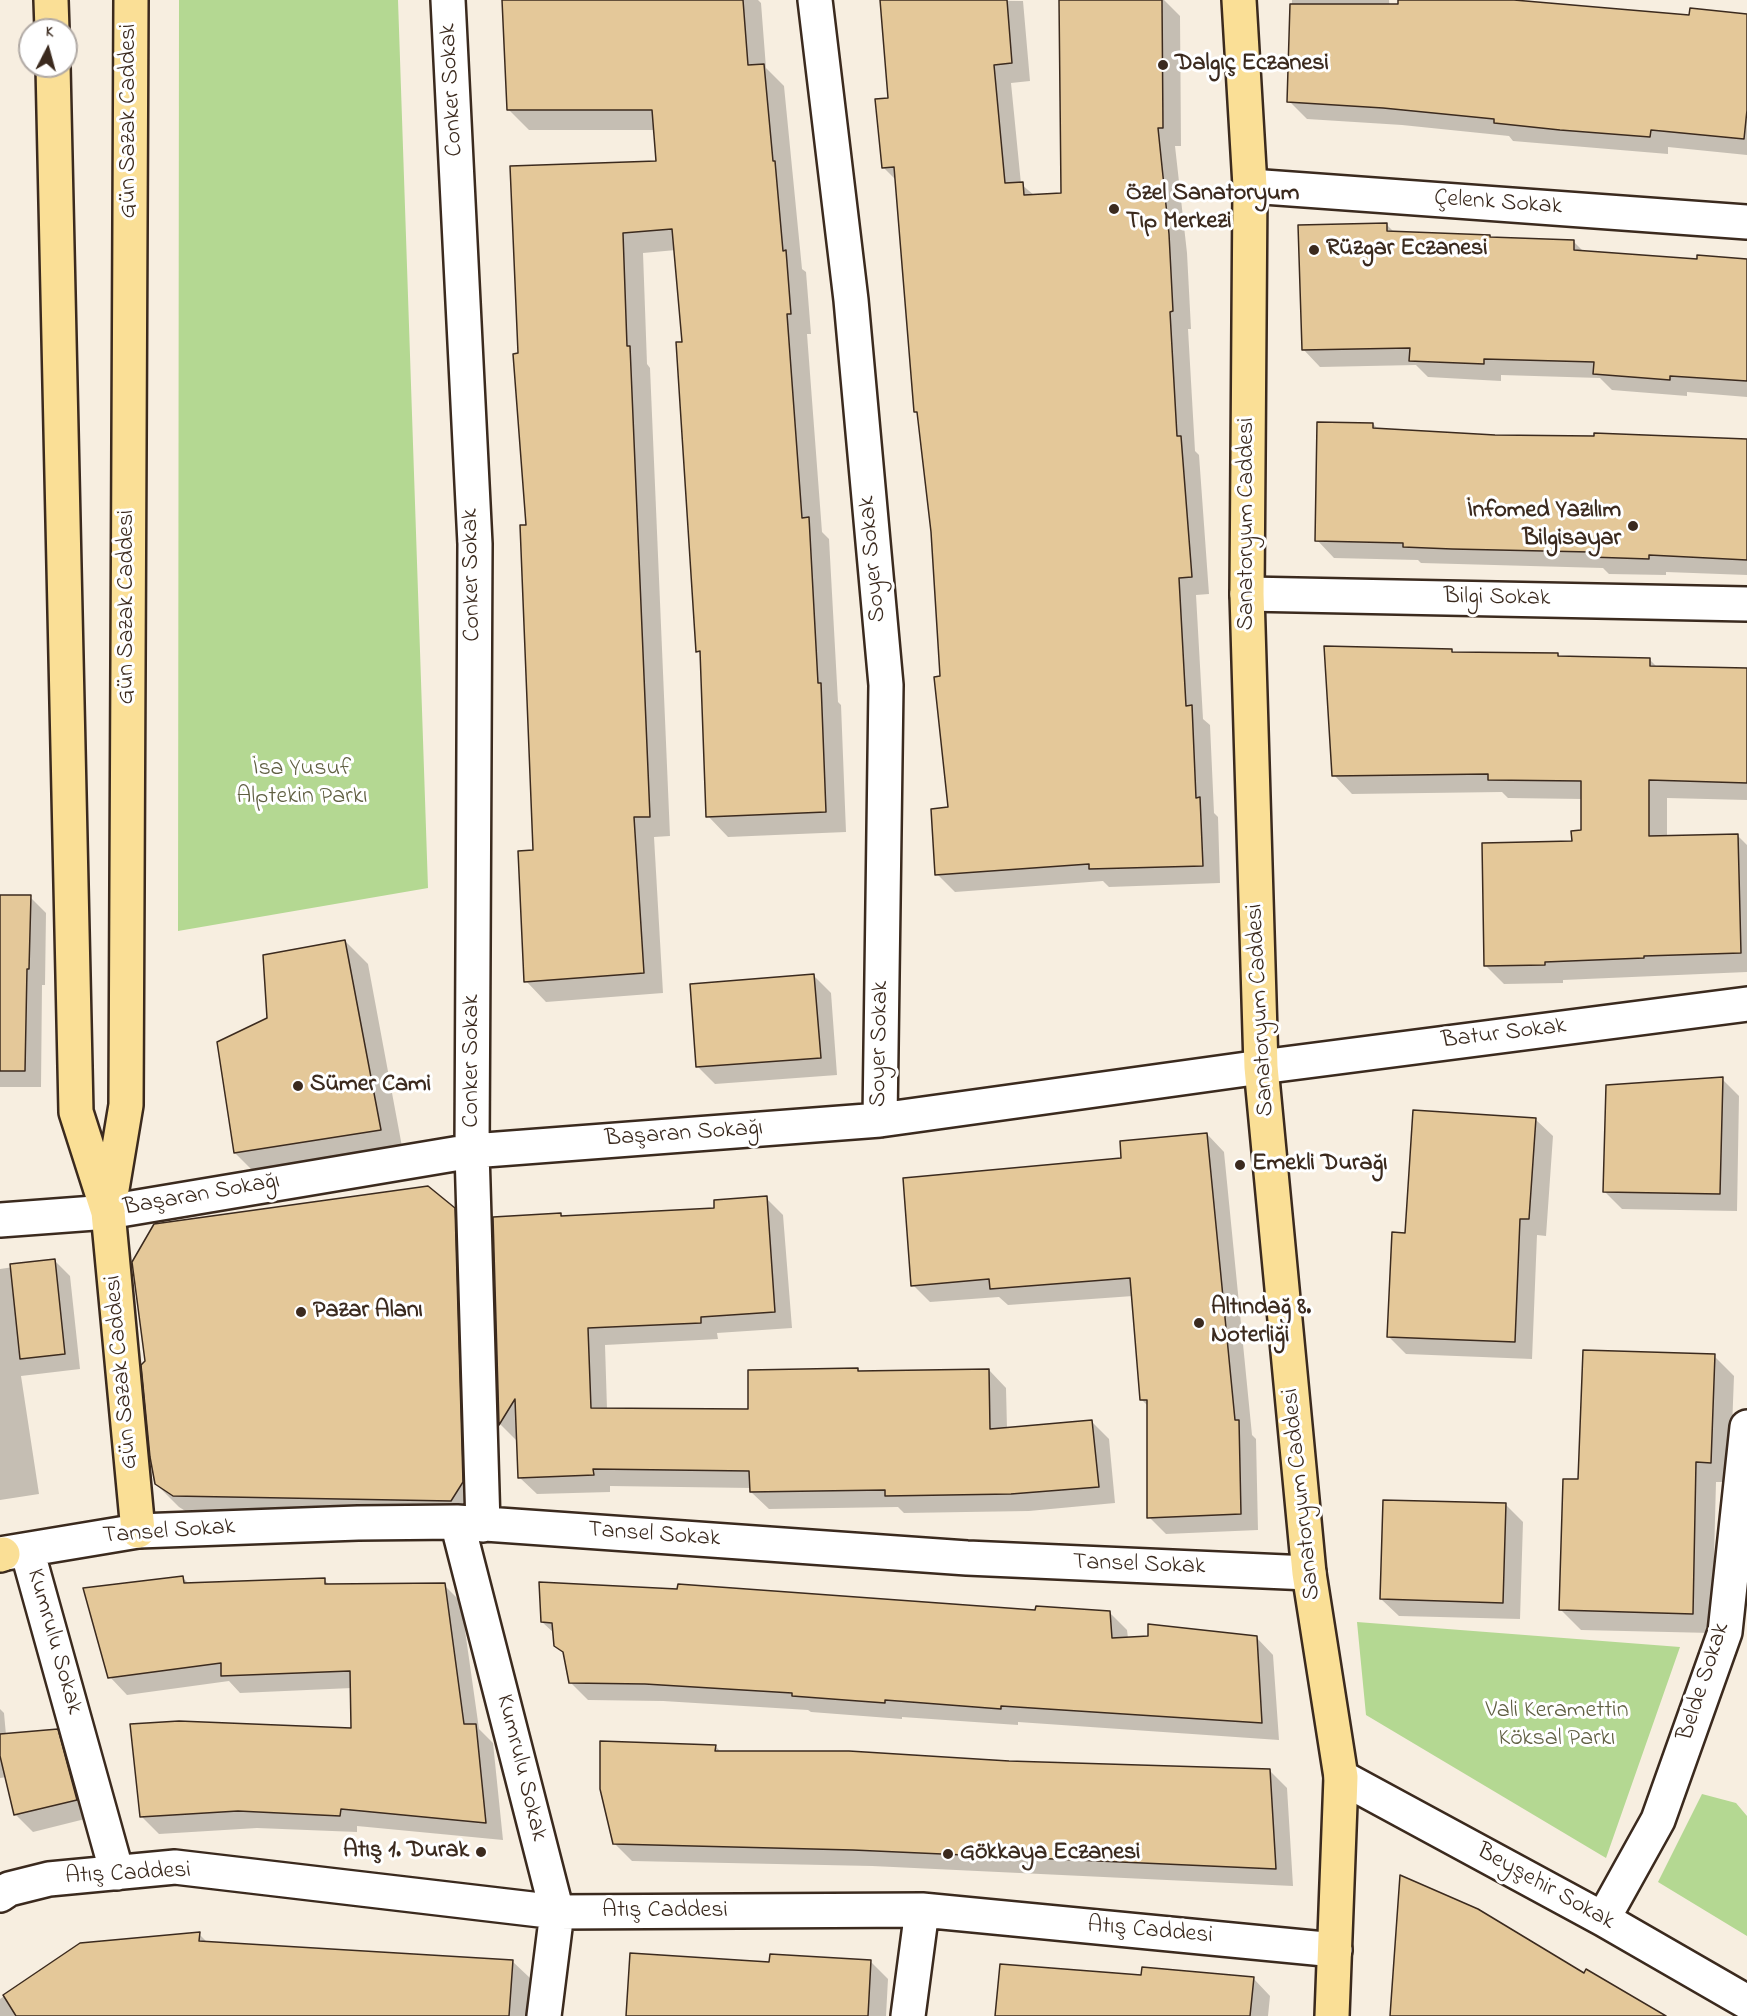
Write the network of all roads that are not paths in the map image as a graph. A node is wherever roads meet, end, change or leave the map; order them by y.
1 (51, 0) edge
2 (131, 0) edge
3 (448, 0) edge
4 (815, 0) edge
5 (1239, 0) edge
6 (52, 18) edge
7 (52, 78) edge
8 (1250, 186) junction
9 (1747, 222) edge
10 (1247, 594) junction
11 (1747, 604) edge
12 (1747, 1004) edge
13 (1261, 1067) junction
14 (880, 1120) junction
15 (472, 1151) junction
16 (108, 1212) junction
17 (0, 1220) edge
18 (1747, 1427) edge
19 (470, 1523) junction
20 (138, 1531) junction
21 (6, 1553) edge
22 (1309, 1573) junction
23 (1341, 1777) junction
24 (117, 1873) junction
25 (0, 1895) edge
26 (922, 1910) junction
27 (557, 1912) junction
28 (1602, 1919) junction
29 (1335, 1950) junction
30 (1747, 2002) edge
31 (544, 2016) edge
32 (908, 2016) edge
33 (1332, 2016) edge

1 - 6 main road
2 - 16 main road, Gün Sazak Caddesi
3 - 15 street, Conker Sokak
4 - 14 street, Soyer Sokak
5 - 8 main road, Sanatoryum Caddesi
7 - 16 main road, Gün Sazak Caddesi
8 - 9 street, Çelenk Sokak
8 - 10 main road, Sanatoryum Caddesi
10 - 11 street, Bilgi Sokak
10 - 13 main road, Sanatoryum Caddesi
12 - 13 street, Batur Sokak
13 - 14 street, Başaran Sokağı
13 - 22 main road, Sanatoryum Caddesi
14 - 15 street, Başaran Sokağı
15 - 16 street, Başaran Sokağı
15 - 19 street, Conker Sokak
16 - 17 street, Başaran Sokağı
16 - 20 main road, Gün Sazak Caddesi
18 - 28 street, Belde Sokak
19 - 20 street, Tansel Sokak
19 - 22 street, Tansel Sokak
19 - 27 street, Kumrulu Sokak
20 - 21 street, Tansel Sokak
21 - 24 street, Kumrulu Sokak
22 - 23 main road, Sanatoryum Caddesi
23 - 28 street, Beyşehir Sokak
23 - 29 main road, Sanatoryum Caddesi
24 - 25 street, Atış Caddesi
24 - 27 street, Atış Caddesi
26 - 27 street, Atış Caddesi
26 - 29 street, Atış Caddesi
26 - 32 street
27 - 31 street, Kumrulu Sokak
28 - 30 street, Beyşehir Sokak
29 - 33 main road, Sanatoryum Caddesi

